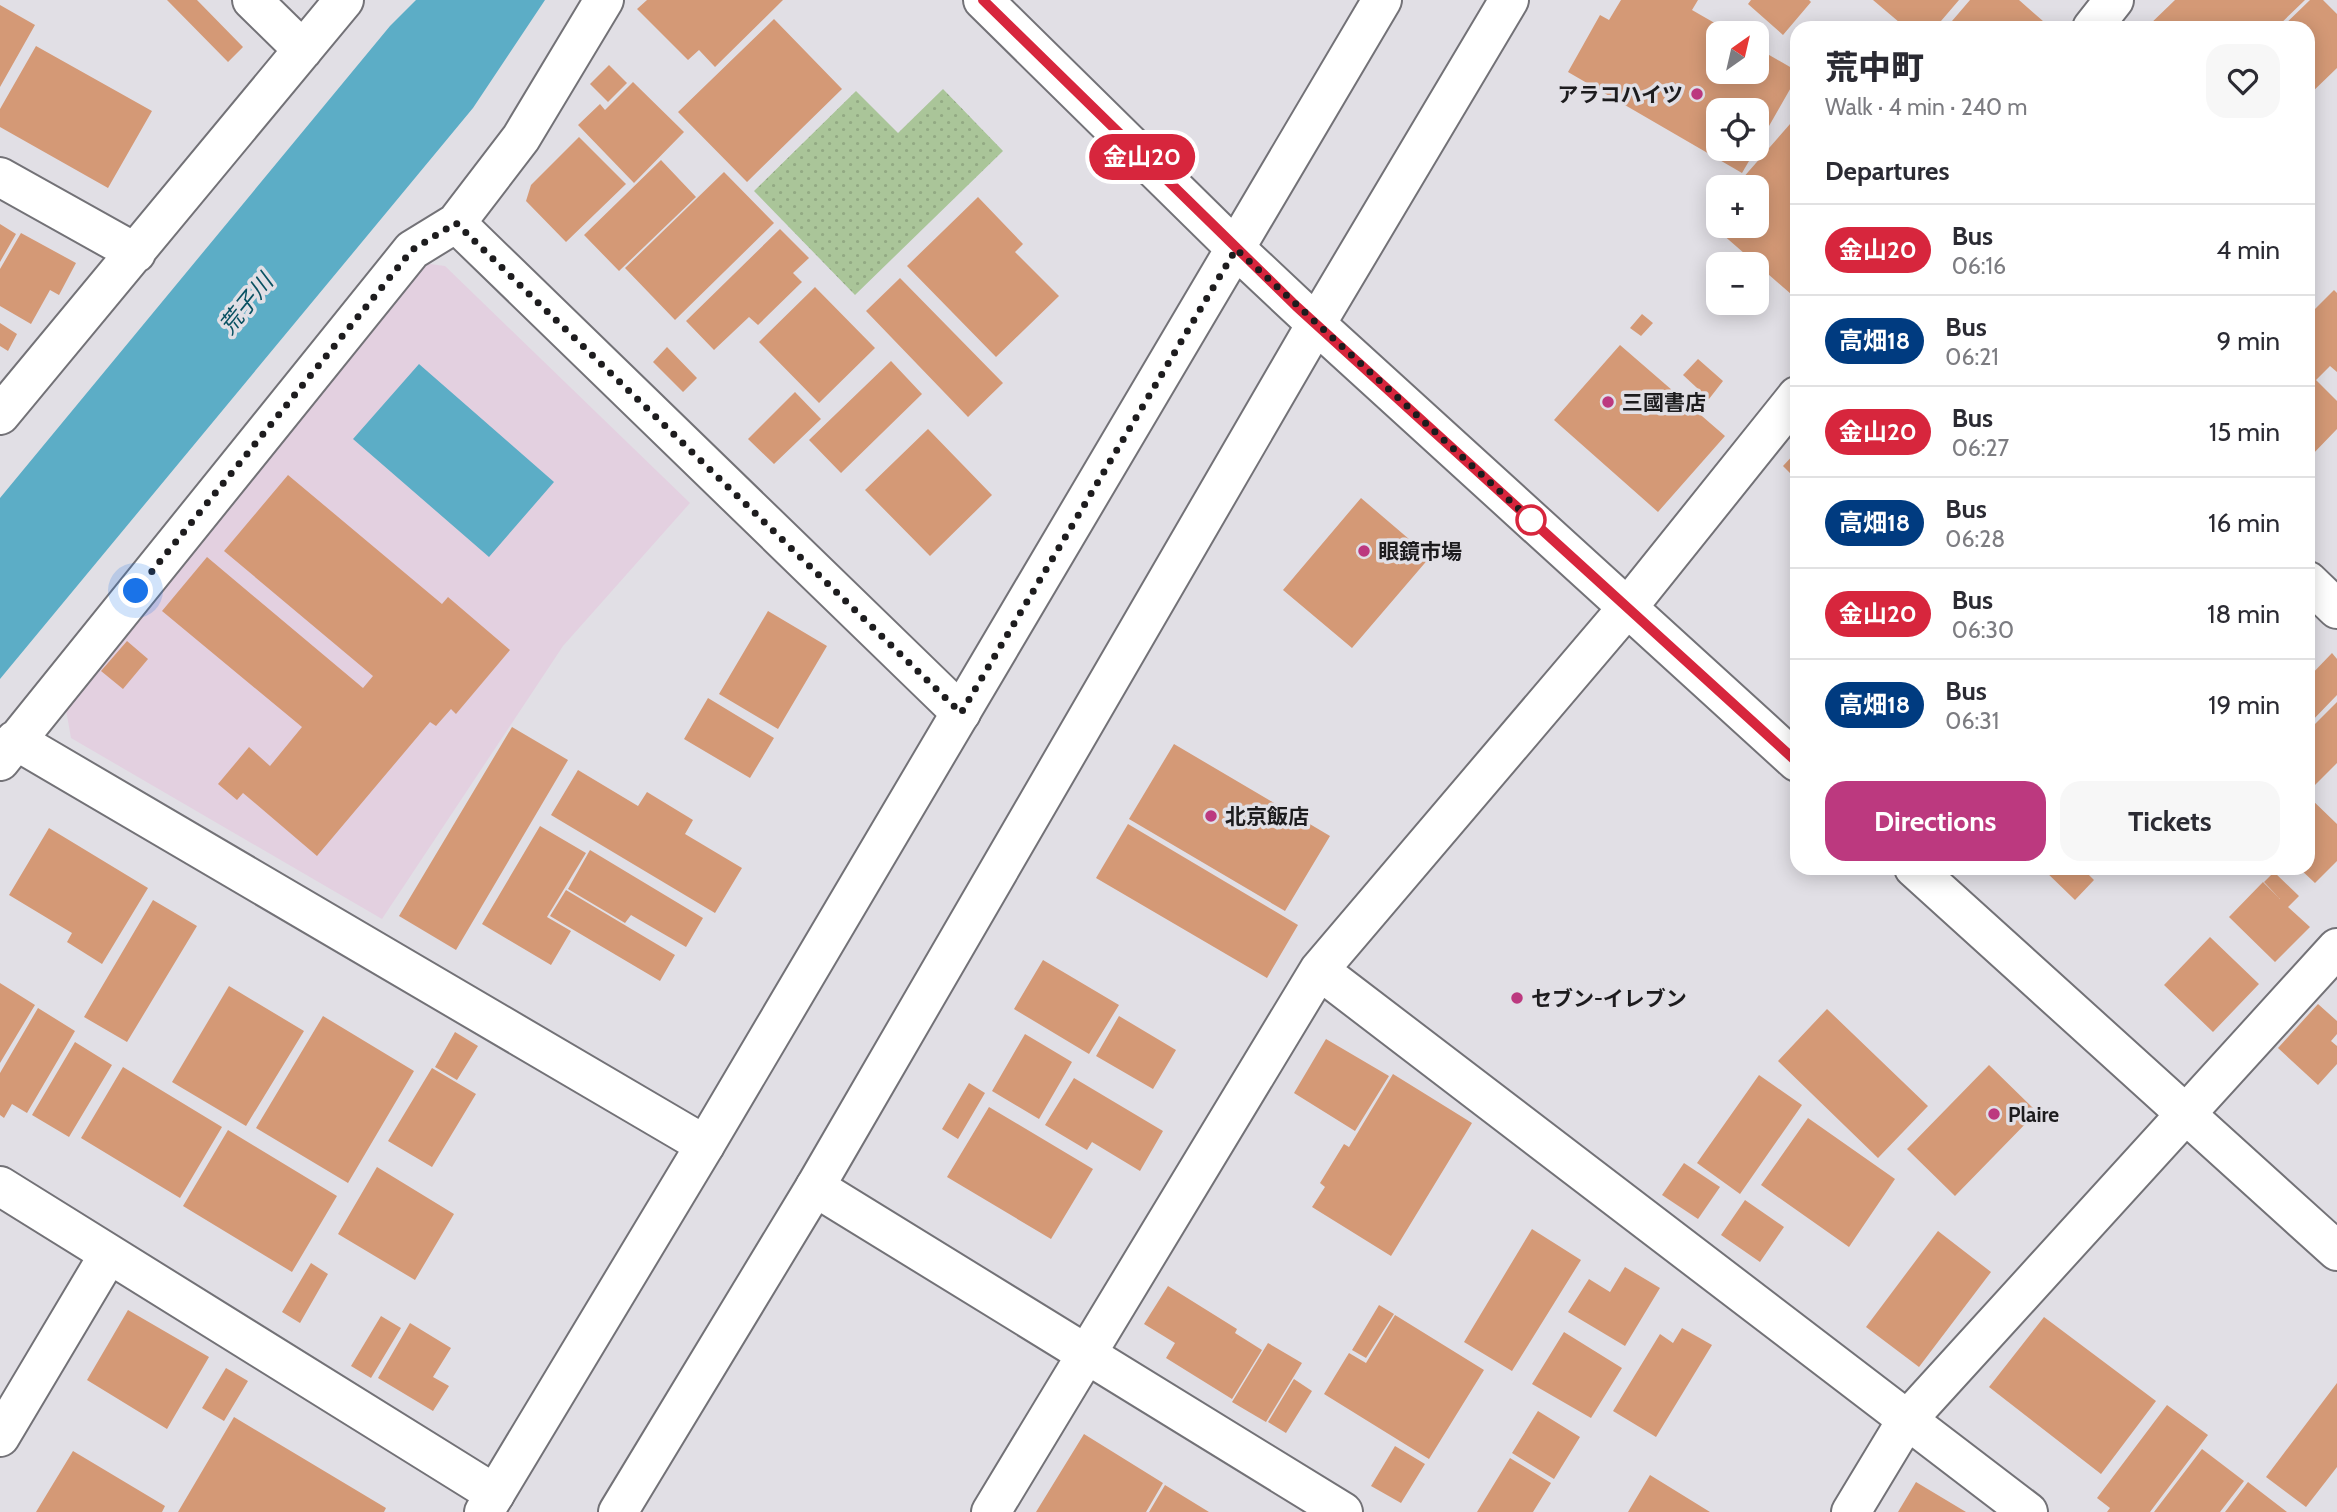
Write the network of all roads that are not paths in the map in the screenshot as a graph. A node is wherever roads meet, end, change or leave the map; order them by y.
1 (252, 0) edge
2 (344, 0) edge
3 (604, 0) edge
4 (982, 0) edge
5 (1382, 0) edge
6 (1509, 0) edge
7 (2114, 0) edge
8 (2098, 21) edge
9 (303, 50) junction
10 (0, 177) edge
11 (456, 223) junction
12 (1236, 249) junction
13 (136, 253) junction
14 (1316, 324) junction
15 (1790, 405) edge
16 (0, 415) edge
17 (2315, 588) edge
18 (1627, 608) junction
19 (2337, 609) edge
20 (961, 713) junction
21 (8, 750) edge
22 (1790, 756) edge
23 (1922, 875) edge
24 (2337, 948) edge
25 (1318, 970) junction
26 (2186, 1115) junction
27 (705, 1145) junction
28 (0, 1186) edge
29 (815, 1186) junction
30 (2337, 1251) edge
31 (109, 1254) junction
32 (1086, 1354) junction
33 (1906, 1420) junction
34 (0, 1437) edge
35 (489, 1503) edge
36 (618, 1512) edge
37 (991, 1512) edge
38 (1343, 1512) edge
39 (1851, 1512) edge
40 (2028, 1512) edge

1 - 9 street
2 - 9 street
3 - 11 street
4 - 12 street
5 - 12 street
6 - 14 street
7 - 8 street
9 - 13 street
10 - 13 street
11 - 20 street
11 - 21 street
12 - 14 street
12 - 20 street
13 - 16 street
14 - 18 street
14 - 29 street
15 - 18 street
17 - 19 street
18 - 22 street
18 - 25 street
20 - 27 street
21 - 27 street
23 - 26 street
24 - 26 street
25 - 32 street
25 - 33 street
26 - 30 street
26 - 33 street
27 - 35 street
28 - 31 street
29 - 32 street
29 - 36 street
31 - 34 street
31 - 35 street
32 - 37 street
32 - 38 street
33 - 39 street
33 - 40 street

